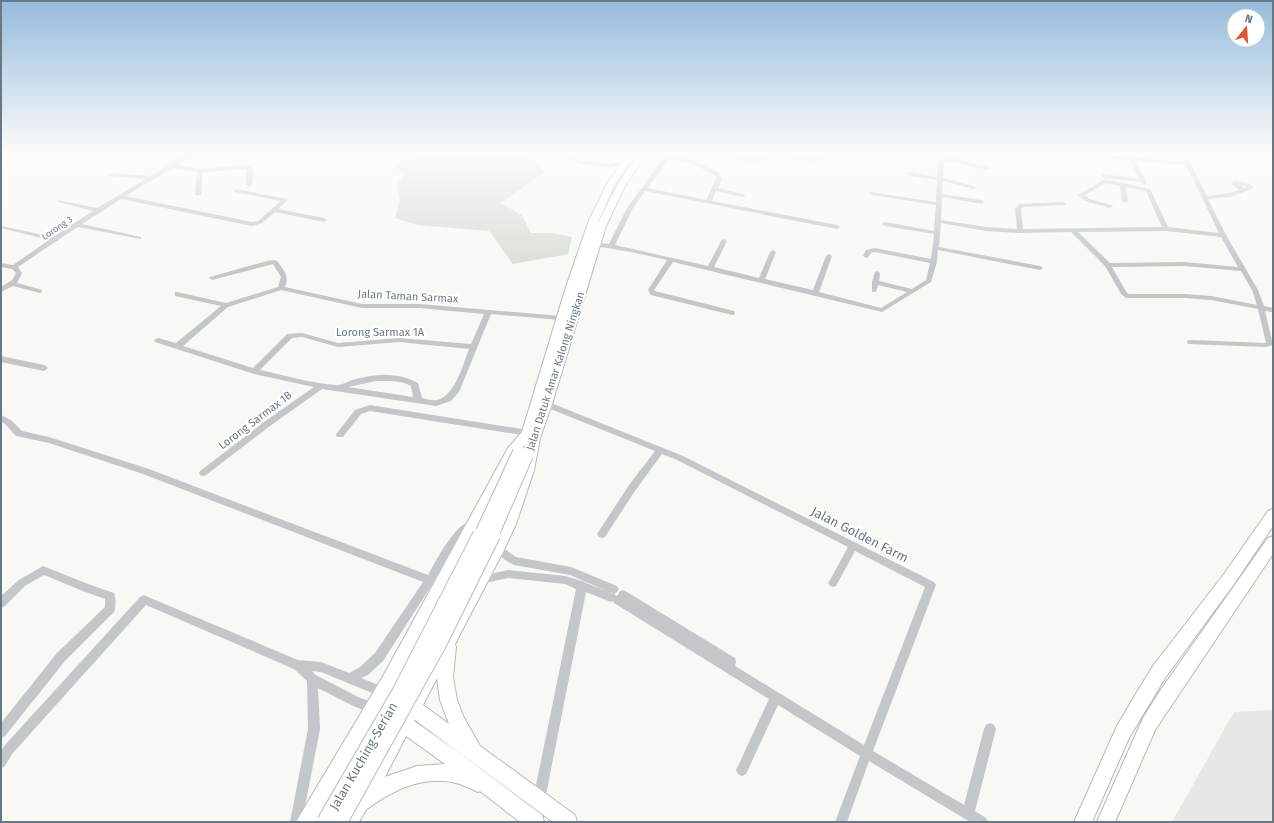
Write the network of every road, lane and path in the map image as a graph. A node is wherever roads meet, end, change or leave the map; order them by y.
1 (128, 191) edge
2 (239, 191) edge
3 (608, 191) edge
4 (617, 191) edge
5 (642, 191) edge
6 (656, 191) edge
7 (713, 191) edge
8 (726, 191) edge
9 (1088, 191) edge
10 (1124, 191) edge
11 (1149, 191) edge
12 (1201, 191) edge
13 (1239, 191) edge
14 (872, 193) dead end
15 (940, 194) joint
16 (743, 195) dead end
17 (119, 197) junction
18 (1204, 198) junction
19 (60, 201) dead end
20 (1125, 201) dead end
21 (708, 202) junction
22 (981, 202) dead end
23 (939, 204) junction
24 (1063, 204) dead end
25 (1110, 206) dead end
26 (98, 210) junction
27 (274, 210) junction
28 (324, 220) dead end
29 (939, 221) junction
30 (885, 224) dead end
31 (79, 225) junction
32 (3, 227) dead end
33 (837, 228) dead end
34 (1166, 229) junction
35 (1020, 232) junction
36 (1074, 232) junction
37 (938, 233) junction
38 (1223, 235) junction
39 (139, 238) dead end
40 (56, 240) junction
41 (724, 241) dead end
42 (594, 247) junction
43 (608, 247) junction
44 (936, 248) junction
45 (772, 252) dead end
46 (829, 256) dead end
47 (866, 256) dead end
48 (671, 259) junction
49 (934, 262) junction
50 (1, 265) edge
51 (1108, 265) junction
52 (14, 267) junction
53 (1040, 268) dead end
54 (710, 269) junction
55 (1243, 269) junction
56 (877, 273) dead end
57 (212, 278) dead end
58 (761, 280) junction
59 (875, 282) junction
60 (12, 284) junction
61 (281, 288) junction
62 (1, 289) edge
63 (40, 291) dead end
64 (874, 291) dead end
65 (914, 291) junction
66 (816, 293) junction
67 (177, 294) dead end
68 (226, 305) junction
69 (1261, 307) junction
70 (1273, 310) edge
71 (489, 311) junction
72 (732, 313) dead end
73 (561, 318) junction
74 (158, 340) dead end
75 (1191, 342) dead end
76 (178, 346) junction
77 (474, 347) junction
78 (1, 359) edge
79 (44, 368) dead end
80 (254, 372) junction
81 (321, 386) junction
82 (337, 388) junction
83 (418, 400) junction
84 (546, 404) junction
85 (1, 418) edge
86 (340, 435) dead end
87 (531, 435) junction
88 (661, 450) junction
89 (203, 473) dead end
90 (1273, 515) edge
91 (474, 523) junction
92 (604, 531) dead end
93 (1273, 542) edge
94 (854, 545) junction
95 (498, 548) junction
96 (521, 563) junction
97 (517, 575) junction
98 (430, 580) junction
99 (481, 580) junction
100 (833, 584) dead end
101 (582, 585) junction
102 (617, 595) junction
103 (1, 603) edge
104 (450, 638) junction
105 (406, 650) junction
106 (436, 663) junction
107 (298, 666) junction
108 (312, 679) junction
109 (349, 679) junction
110 (382, 692) junction
111 (776, 697) junction
112 (412, 703) junction
113 (374, 708) junction
114 (363, 726) junction
115 (409, 727) junction
116 (990, 729) dead end
117 (1, 732) edge
118 (394, 742) junction
119 (475, 753) junction
120 (866, 753) junction
121 (1, 762) edge
122 (742, 770) dead end
123 (492, 789) junction
124 (539, 800) junction
125 (968, 813) junction
126 (352, 815) edge
127 (296, 822) edge
128 (305, 822) edge
129 (325, 822) edge
130 (339, 822) edge
131 (535, 822) edge
132 (568, 822) edge
133 (841, 822) edge
134 (982, 822) edge
135 (1083, 822) edge
136 (1106, 822) edge

1 - 17 street, Lorong 3
2 - 27 street
3 - 73 highway, Jalan Datuk Amar Kalong Ningkan
4 - 42 highway, Jalan Datuk Amar Kalong Ningkan
5 - 43 street
6 - 21 street
7 - 21 street
8 - 16 street
9 - 25 street
10 - 20 street
11 - 34 street
12 - 18 street
13 - 18 street
14 - 23 street
15 - 22 street
15 - 23 street
17 - 26 street, Lorong 3
17 - 27 street
18 - 38 street
19 - 26 street
21 - 33 street
23 - 29 street
24 - 35 street
26 - 31 street, Lorong 3
27 - 28 street
29 - 35 street
29 - 37 street
30 - 37 street
31 - 39 street
31 - 40 street, Lorong 3
32 - 40 street
34 - 36 street
34 - 38 street
35 - 36 street
36 - 51 street
37 - 44 street
38 - 55 street
40 - 52 street, Lorong 3
41 - 54 street
42 - 43 street
42 - 84 highway, Jalan Datuk Amar Kalong Ningkan
43 - 48 street
44 - 49 street
44 - 53 street
45 - 58 street
46 - 66 street
47 - 49 street
48 - 54 street
48 - 72 street
49 - 65 street
50 - 52 street
51 - 55 street
51 - 69 street
52 - 60 street
54 - 58 street
55 - 69 street
56 - 59 street
57 - 61 street
58 - 66 street
59 - 64 street
59 - 65 street
60 - 62 street
60 - 63 street
61 - 68 street, Jalan Taman Sarmax
61 - 71 street, Jalan Taman Sarmax
65 - 66 street
67 - 68 street
68 - 76 street, Jalan Taman Sarmax
69 - 70 street
69 - 75 street
71 - 73 street, Jalan Taman Sarmax
71 - 77 street
73 - 87 highway, Jalan Datuk Amar Kalong Ningkan
74 - 76 street
76 - 80 street
77 - 80 street, Lorong Sarmax 1A
77 - 83 street
78 - 79 street
80 - 81 street
81 - 82 street
81 - 89 street, Lorong Sarmax 1B
82 - 83 street
82 - 83 street
84 - 87 highway, Jalan Datuk Amar Kalong Ningkan
84 - 88 street, Jalan Golden Farm
85 - 98 street
86 - 87 street
87 - 91 highway
87 - 95 highway
87 - 112 highway, Jalan Datuk Amar Kalong Ningkan, bridge
88 - 92 street
88 - 94 street, Jalan Golden Farm
90 - 135 highway
91 - 98 street
91 - 105 highway
93 - 136 highway
94 - 100 street
94 - 120 street, Jalan Golden Farm
95 - 96 street
95 - 99 highway
96 - 97 street
96 - 102 street
97 - 99 street
97 - 101 street
98 - 109 street
99 - 104 highway
101 - 102 street
101 - 124 street
102 - 111 street
103 - 117 street
104 - 106 highway
104 - 119 highway
105 - 106 highway
105 - 110 highway
106 - 112 highway
107 - 108 street
107 - 109 street
107 - 121 street
108 - 113 street
108 - 127 street
109 - 110 street
110 - 112 highway
110 - 113 highway
111 - 120 street
111 - 122 street
112 - 115 highway
112 - 119 highway
112 - 129 highway, Jalan Kuching-Serian, bridge
112 - 130 highway, Jalan Kuching-Serian, bridge
113 - 114 highway
113 - 115 highway
114 - 118 highway
114 - 128 highway
115 - 118 highway
115 - 123 highway
116 - 125 street
118 - 126 highway
119 - 124 highway
120 - 125 street
120 - 133 street, Jalan Golden Farm
123 - 126 highway
123 - 131 highway
124 - 132 highway
125 - 134 street

